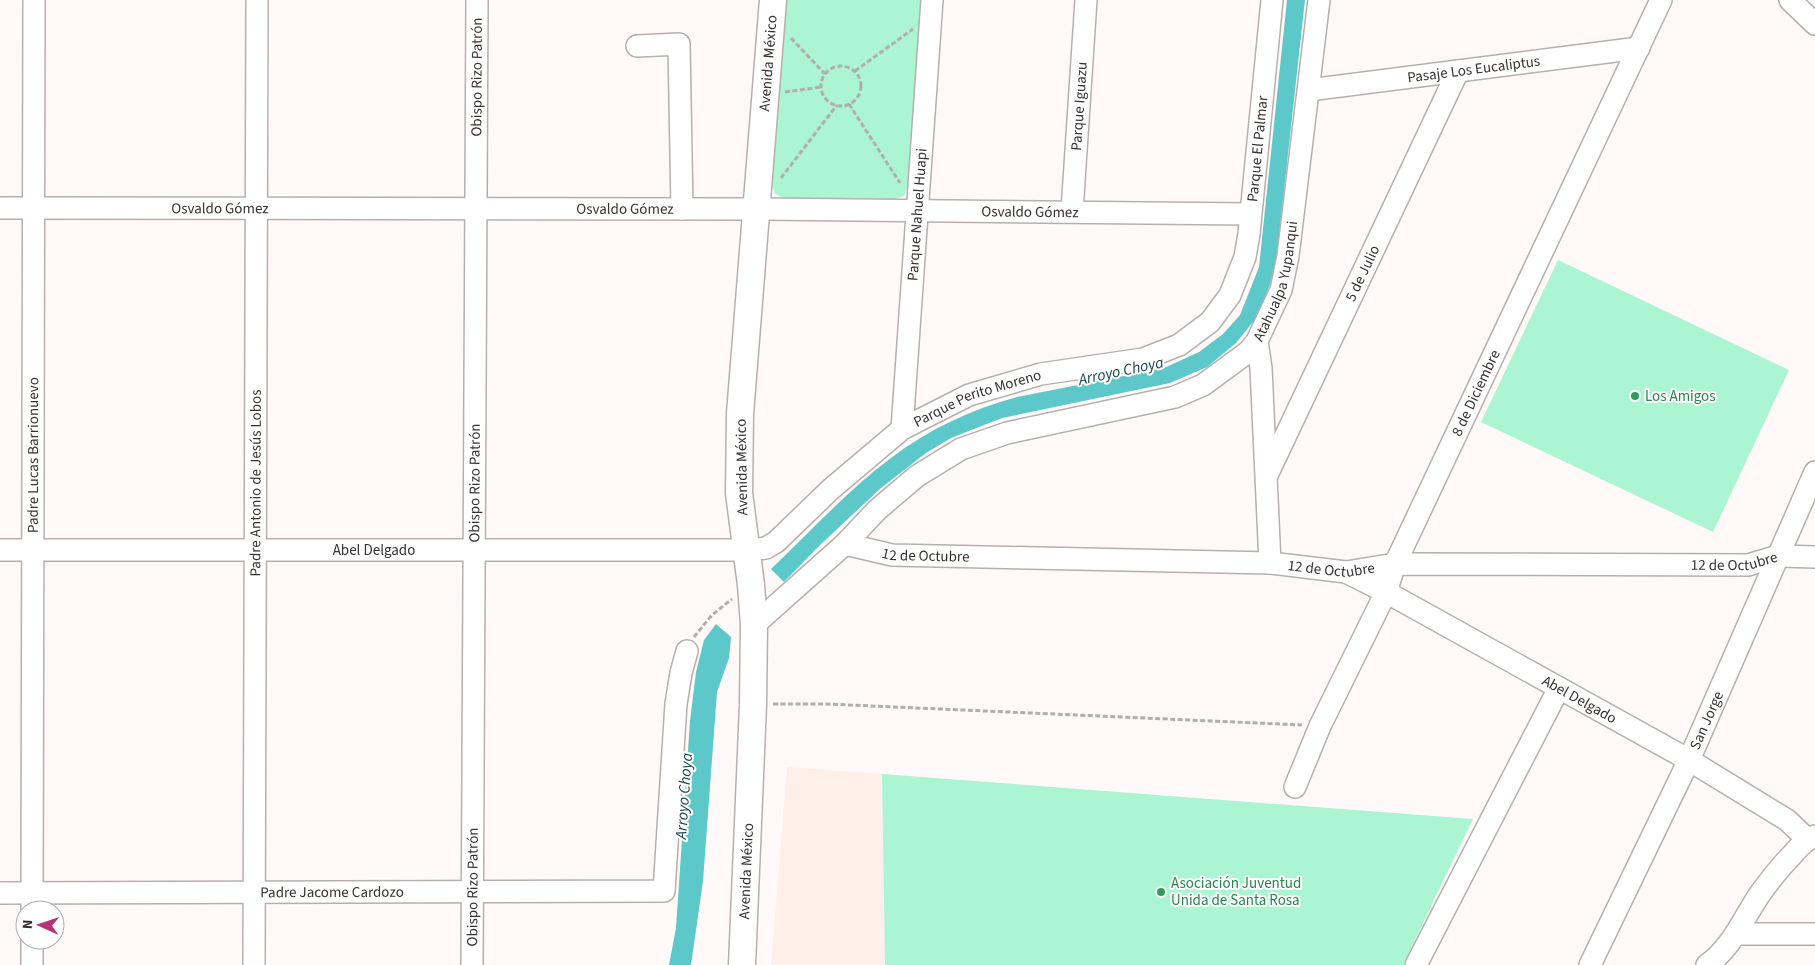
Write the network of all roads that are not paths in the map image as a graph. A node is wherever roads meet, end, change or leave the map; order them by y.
1 (34, 0) edge
2 (257, 0) edge
3 (477, 0) edge
4 (1086, 0) edge
5 (1272, 0) edge
6 (1319, 0) edge
7 (1661, 0) edge
8 (1790, 0) edge
9 (932, 8) edge
10 (772, 9) edge
11 (1815, 24) edge
12 (637, 46) dead end
13 (1639, 48) junction
14 (1458, 71) junction
15 (1309, 90) junction
16 (0, 208) edge
17 (34, 208) junction
18 (256, 208) junction
19 (476, 209) junction
20 (682, 209) junction
21 (756, 209) junction
22 (918, 211) junction
23 (1072, 211) junction
24 (1250, 214) junction
25 (1230, 295) joint
26 (1257, 341) junction
27 (902, 429) junction
28 (1815, 472) edge
29 (1267, 475) junction
30 (845, 544) junction
31 (0, 550) edge
32 (33, 550) junction
33 (255, 550) junction
34 (474, 550) junction
35 (746, 550) junction
36 (1778, 556) junction
37 (1815, 557) edge
38 (1270, 563) junction
39 (1395, 564) junction
40 (1346, 572) junction
41 (1386, 592) junction
42 (754, 625) junction
43 (687, 651) road end
44 (1559, 688) junction
45 (1689, 760) junction
46 (1295, 787) dead end
47 (1811, 837) edge
48 (254, 892) junction
49 (473, 892) junction
50 (0, 893) edge
51 (28, 900) edge
52 (32, 900) edge
53 (57, 900) edge
54 (1736, 934) junction
55 (1815, 934) edge
56 (32, 950) edge
57 (32, 965) edge
58 (254, 965) edge
59 (472, 965) edge
60 (742, 965) edge
61 (1416, 965) edge
62 (1590, 965) edge
63 (1707, 965) edge

1 - 17 street, Padre Lucas Barrionuevo
2 - 18 street, Padre Antonio de Jesús Lobos
3 - 19 street, Obispo Rizo Patrón
4 - 23 street, Parque Iguazu
5 - 24 street, Parque El Palmar
6 - 15 street, Atahualpa Yupanqui
7 - 13 street, 8 de Diciembre
8 - 11 street
9 - 22 street, Parque Nahuel Huapi
10 - 21 main road, Avenida México
12 - 20 street
13 - 14 street, Pasaje Los Eucaliptus
13 - 39 street, 8 de Diciembre
14 - 15 street, Pasaje Los Eucaliptus
14 - 29 street, 5 de Julio
15 - 26 street, Atahualpa Yupanqui
16 - 17 street, Osvaldo Gómez
17 - 18 street, Osvaldo Gómez
17 - 32 street, Padre Lucas Barrionuevo
18 - 19 street, Osvaldo Gómez
18 - 33 street, Padre Antonio de Jesús Lobos
19 - 20 street, Osvaldo Gómez
19 - 34 street, Obispo Rizo Patrón
20 - 21 street, Osvaldo Gómez
21 - 22 street, Osvaldo Gómez
21 - 35 main road, Avenida México
22 - 23 street, Osvaldo Gómez
22 - 27 street, Parque Nahuel Huapi
23 - 24 street, Osvaldo Gómez
24 - 25 street, Parque El Palmar
25 - 27 street, Parque Perito Moreno
26 - 29 street, Atahualpa Yupanqui
26 - 30 street
27 - 35 street, Parque Perito Moreno
28 - 36 street, San Jorge
29 - 38 street, Atahualpa Yupanqui
30 - 38 street, 12 de Octubre
30 - 42 street
31 - 32 street, Abel Delgado
32 - 33 street, Abel Delgado
32 - 52 street, Padre Lucas Barrionuevo
33 - 34 street, Abel Delgado
33 - 48 street, Padre Antonio de Jesús Lobos
34 - 35 street, Abel Delgado
34 - 49 street, Obispo Rizo Patrón
35 - 42 main road, Avenida México
36 - 37 street, 12 de Octubre
36 - 39 street, 12 de Octubre
36 - 45 street, San Jorge
38 - 40 street, 12 de Octubre
39 - 40 street, 12 de Octubre
39 - 41 street, 8 de Diciembre
40 - 41 street, Abel Delgado
41 - 44 street, Abel Delgado
41 - 46 street, 8 de Diciembre
42 - 60 main road, Avenida México
43 - 49 street, Padre Jacome Cardozo
44 - 45 street, Abel Delgado
44 - 61 street
45 - 47 street, Abel Delgado
45 - 62 street, San Jorge
47 - 54 street
48 - 49 street, Padre Jacome Cardozo
48 - 53 street, Padre Jacome Cardozo
48 - 58 street, Padre Antonio de Jesús Lobos
49 - 59 street, Obispo Rizo Patrón
50 - 51 street, Padre Jacome Cardozo
54 - 55 street
54 - 63 street
56 - 57 street

